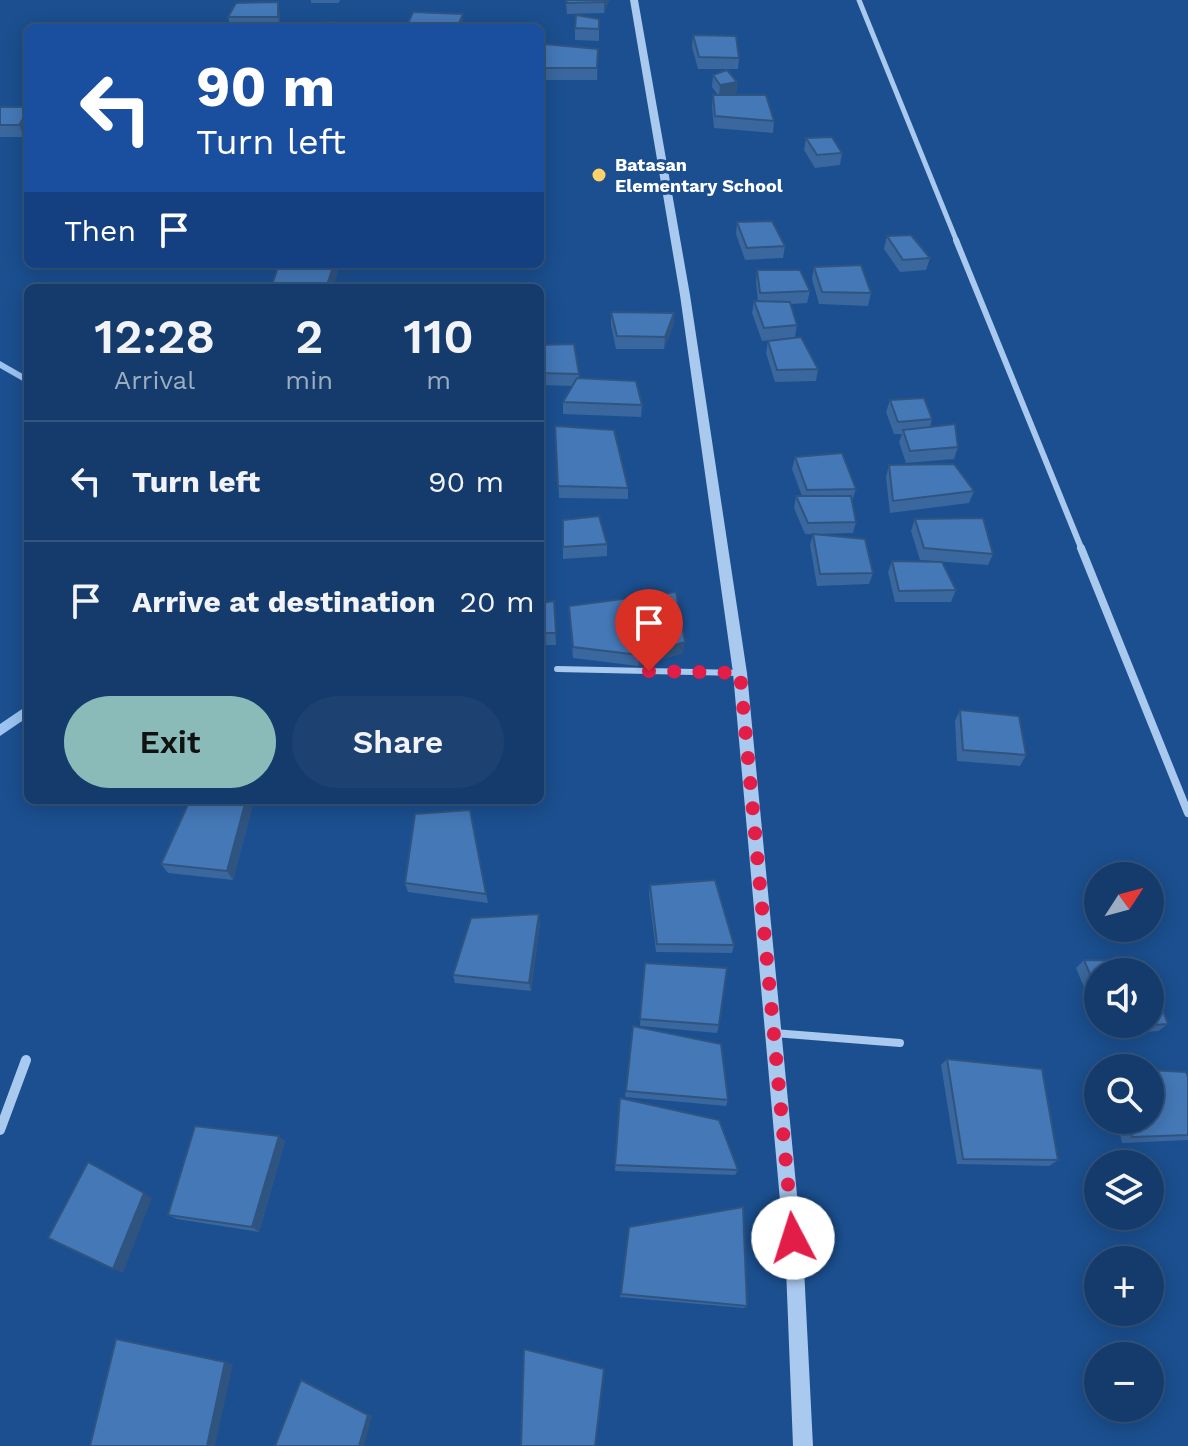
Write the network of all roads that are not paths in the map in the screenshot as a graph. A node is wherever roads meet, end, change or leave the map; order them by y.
1 (634, 0) edge
2 (859, 0) edge
3 (557, 669) dead end
4 (740, 673) junction
5 (1188, 813) edge
6 (774, 1033) junction
7 (900, 1043) dead end
8 (26, 1060) dead end
9 (0, 1130) edge
10 (803, 1446) edge

1 - 4 street
2 - 5 street
3 - 4 lane
4 - 6 street
6 - 7 lane
6 - 10 street
8 - 9 street

